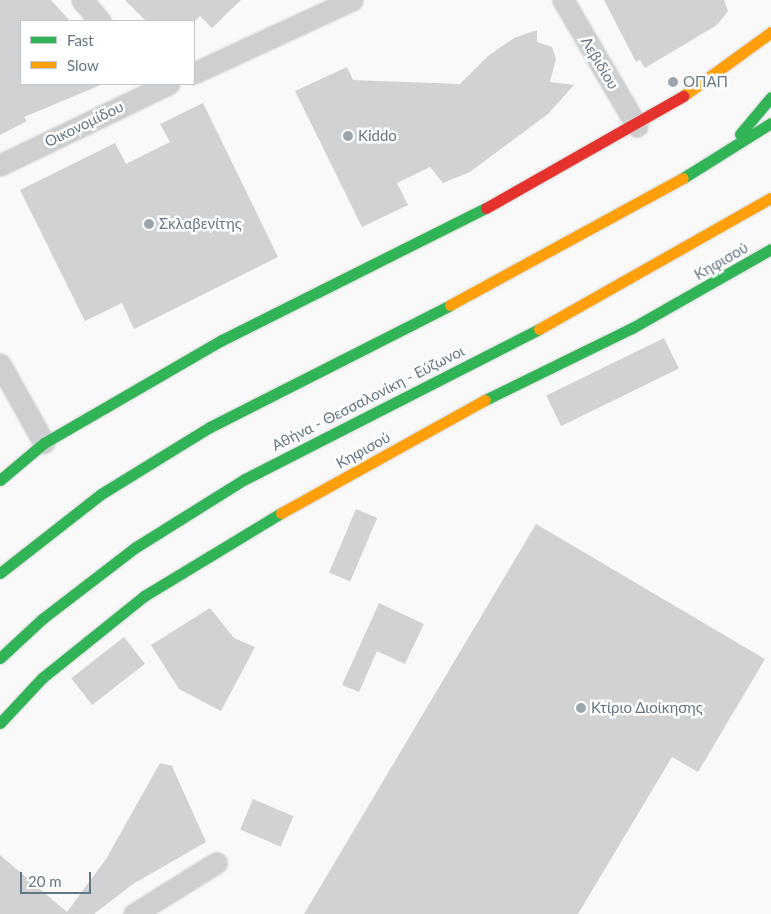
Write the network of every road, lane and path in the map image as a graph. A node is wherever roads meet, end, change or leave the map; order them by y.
1 (82, 0) edge
2 (352, 0) edge
3 (564, 0) edge
4 (99, 20) edge
5 (771, 32) edge
6 (195, 73) edge
7 (158, 86) edge
8 (771, 97) edge
9 (771, 123) edge
10 (637, 126) junction
11 (722, 156) junction
12 (0, 165) edge
13 (771, 198) edge
14 (771, 249) edge
15 (0, 364) edge
16 (44, 443) junction
17 (0, 480) edge
18 (0, 573) edge
19 (0, 658) edge
20 (0, 723) edge
21 (216, 863) dead end
22 (134, 914) edge

1 - 4 street
2 - 6 street
3 - 10 street, Λεβιδίου
5 - 10 main road
7 - 12 street, Οικονομίδου
8 - 11 main road
9 - 11 main road
10 - 16 main road
11 - 18 main road
13 - 19 main road, Αθήνα - Θεσσαλονίκη - Εύζωνοι
14 - 20 main road, Κηφισού
15 - 16 street
16 - 17 main road
21 - 22 street

